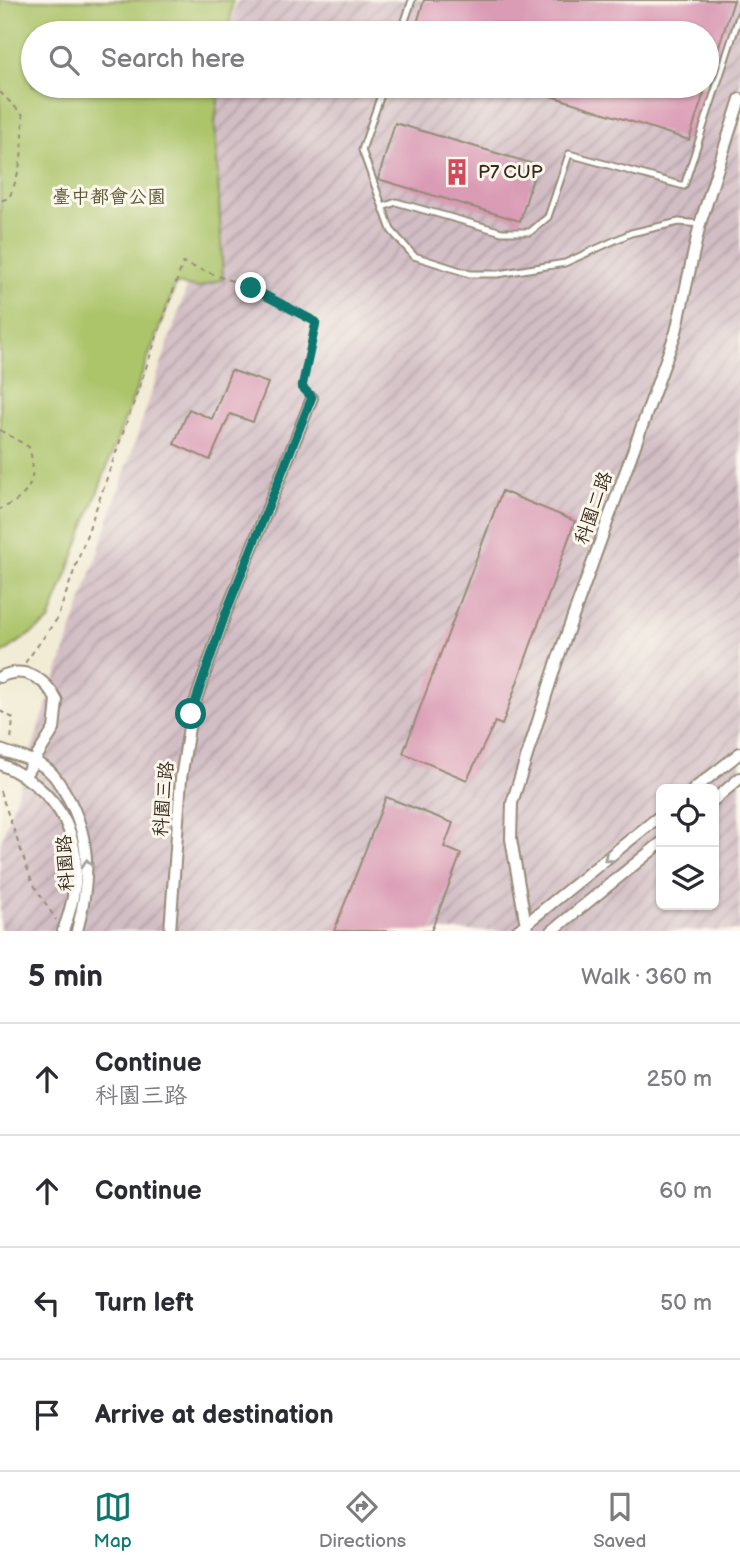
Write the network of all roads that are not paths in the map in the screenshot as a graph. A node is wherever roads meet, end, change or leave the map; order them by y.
1 (412, 0) edge
2 (740, 14) edge
3 (405, 21) edge
4 (719, 78) edge
5 (380, 98) edge
6 (713, 98) edge
7 (740, 99) edge
8 (383, 207) junction
9 (700, 225) junction
10 (312, 397) road end
11 (0, 677) edge
12 (4, 752) edge
13 (740, 753) edge
14 (32, 761) junction
15 (0, 764) edge
16 (24, 777) junction
17 (740, 778) edge
18 (700, 784) edge
19 (719, 796) edge
20 (656, 819) edge
21 (656, 847) edge
22 (60, 927) edge
23 (523, 929) edge
24 (77, 931) edge
25 (170, 931) edge
26 (552, 931) edge

1 - 3 lane
2 - 4 lane
5 - 8 lane
6 - 8 lane
7 - 9 street, 科園二路
8 - 9 lane
9 - 23 street, 科園二路
10 - 25 street, 科園三路
11 - 14 street
12 - 14 street, 科園路
13 - 18 street
14 - 16 street
24 -> 14 street, 科園路
15 - 16 street, 科園路
16 - 22 street, 科園路
17 - 19 street
20 -> 23 street
21 - 26 street

